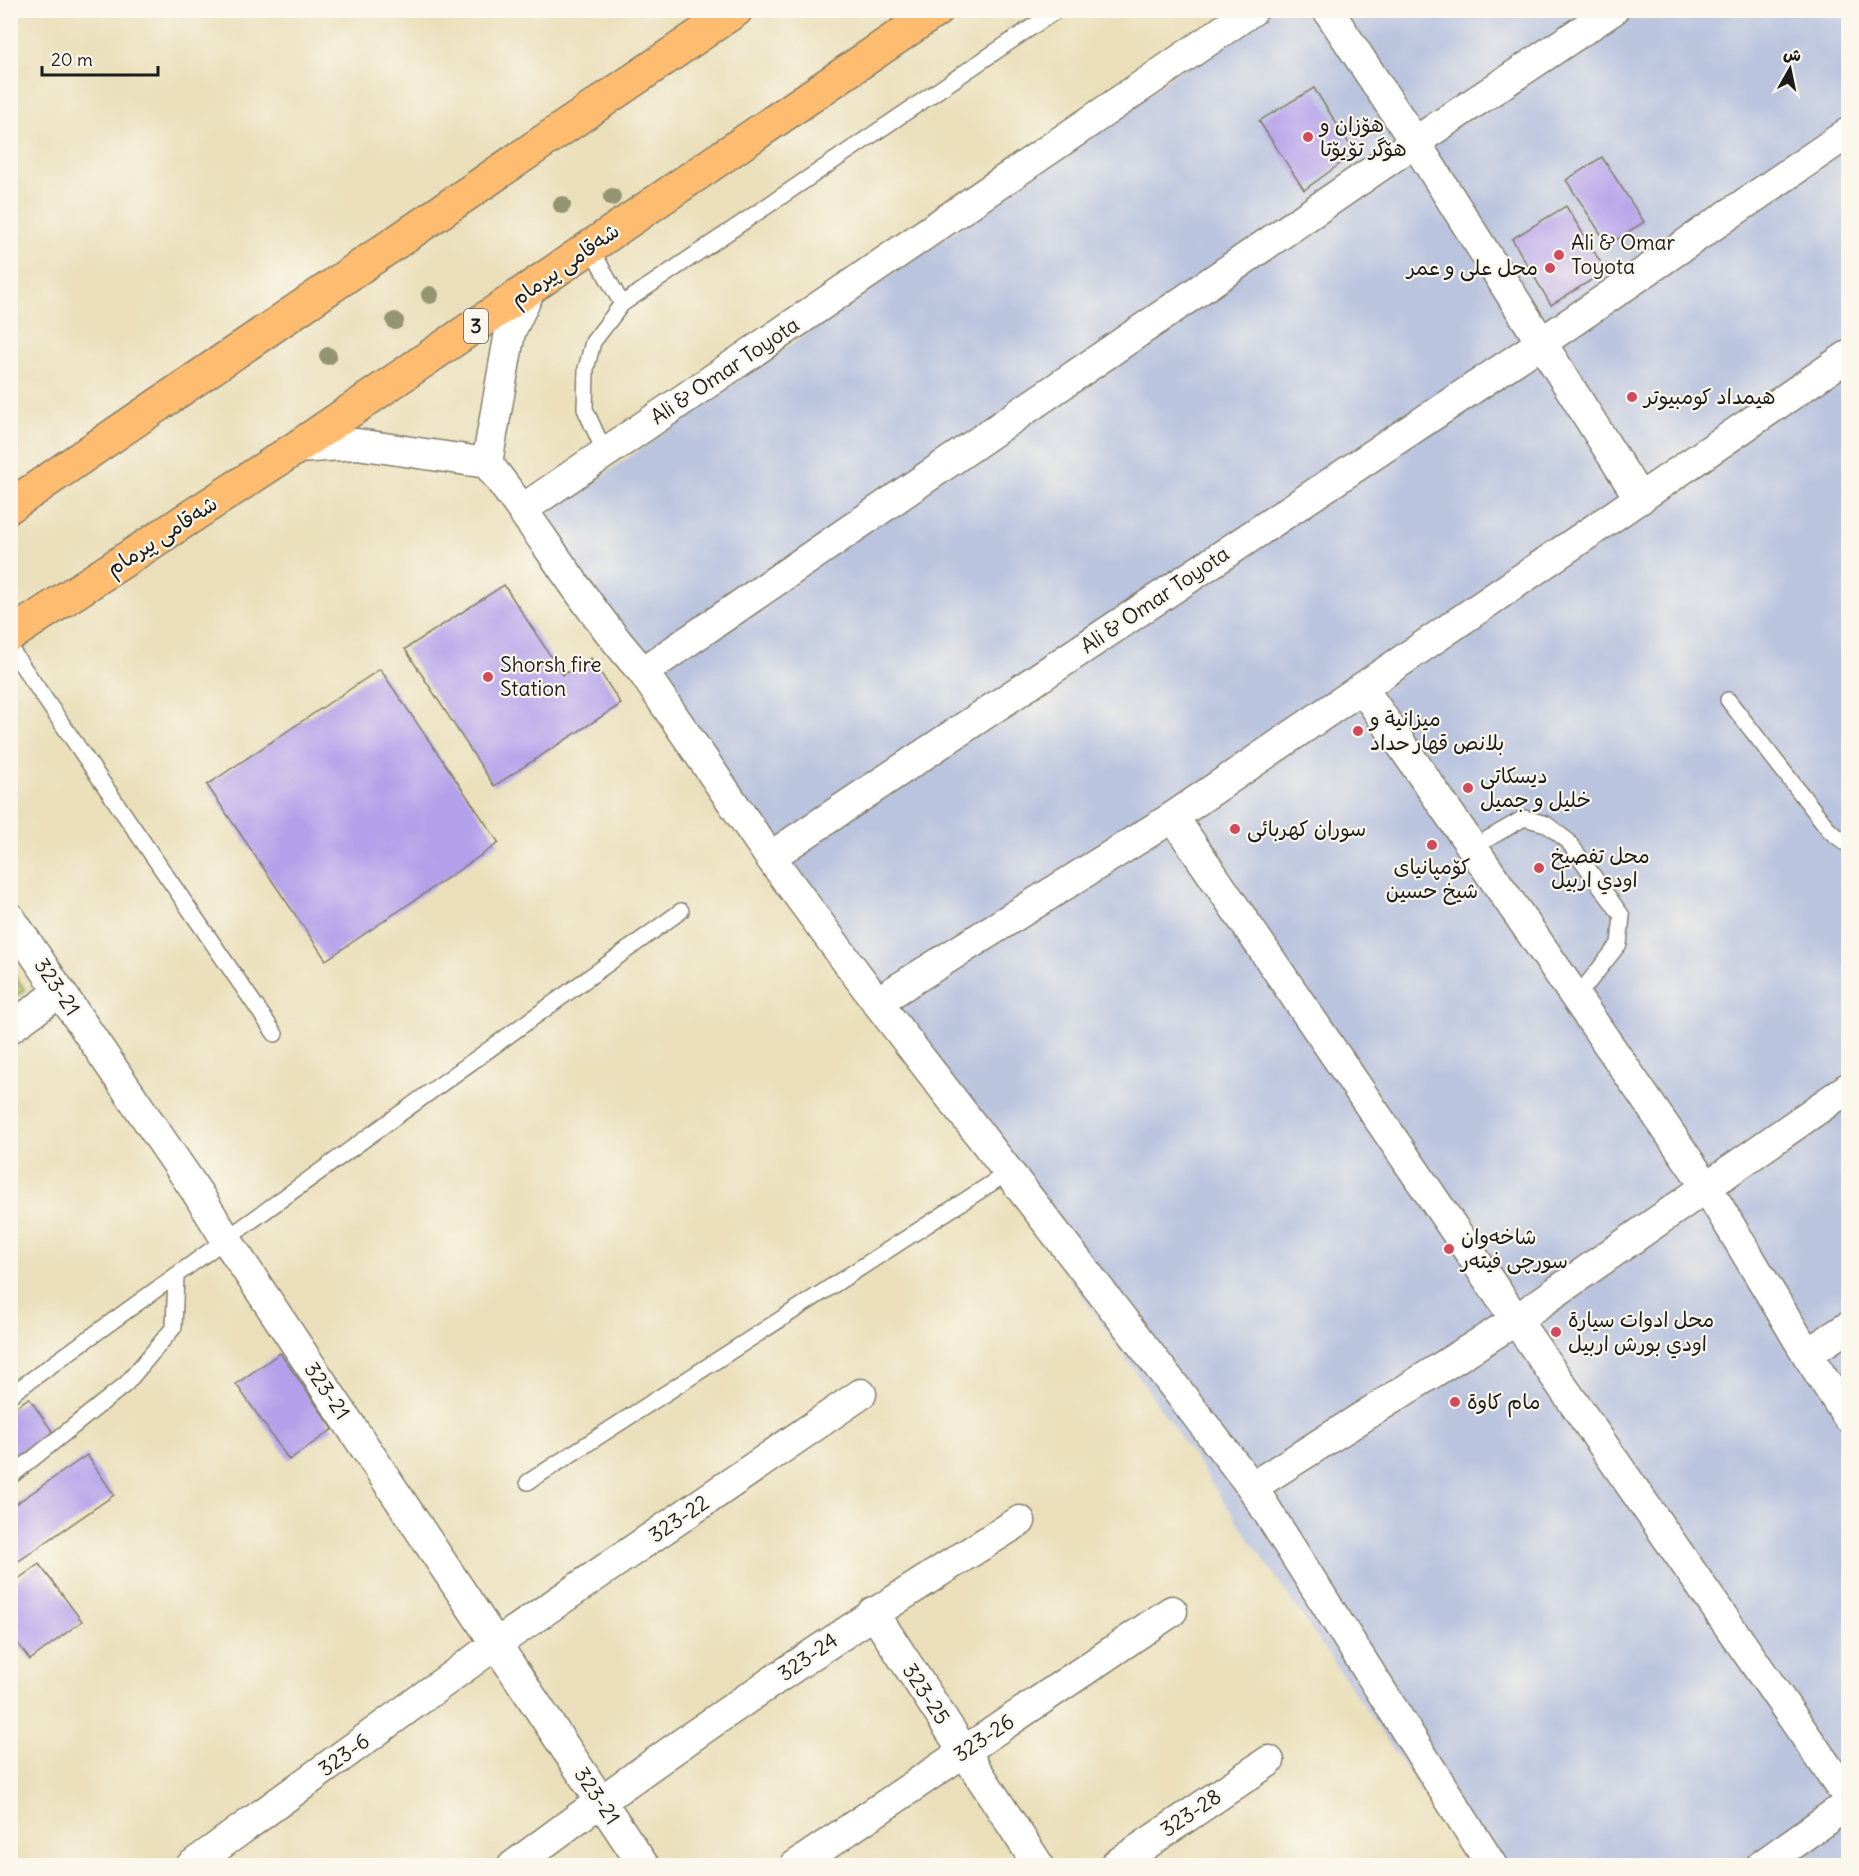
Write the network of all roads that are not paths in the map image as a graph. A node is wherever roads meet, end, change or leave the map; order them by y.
1 (736, 10) edge
2 (938, 10) edge
3 (1057, 10) edge
4 (1253, 10) edge
5 (1328, 10) edge
6 (1613, 10) edge
7 (1848, 133) edge
8 (1415, 142) junction
9 (590, 247) junction
10 (530, 290) junction
11 (622, 304) junction
12 (1541, 344) junction
13 (1848, 356) edge
14 (296, 448) junction
15 (605, 453) junction
16 (487, 463) junction
17 (1640, 499) junction
18 (10, 506) edge
19 (524, 509) junction
20 (10, 635) edge
21 (10, 648) edge
22 (643, 672) junction
23 (1363, 689) junction
24 (1728, 700) dead end
25 (1173, 817) junction
26 (1848, 845) edge
27 (1472, 848) junction
28 (770, 857) junction
29 (681, 912) dead end
30 (10, 918) edge
31 (60, 992) junction
32 (1576, 998) junction
33 (877, 1002) junction
34 (10, 1028) edge
35 (275, 1034) dead end
36 (1848, 1088) edge
37 (1009, 1172) junction
38 (1706, 1186) junction
39 (226, 1239) junction
40 (176, 1275) junction
41 (1516, 1320) junction
42 (1848, 1327) edge
43 (1807, 1354) junction
44 (861, 1394) dead end
45 (10, 1395) edge
46 (1848, 1417) edge
47 (10, 1477) edge
48 (528, 1482) dead end
49 (1252, 1487) junction
50 (1020, 1521) dead end
51 (1172, 1611) dead end
52 (873, 1612) junction
53 (496, 1644) junction
54 (964, 1751) junction
55 (1269, 1761) dead end
56 (1848, 1797) edge
57 (600, 1800) junction
58 (1848, 1804) edge
59 (191, 1866) edge
60 (513, 1866) edge
61 (644, 1866) edge
62 (795, 1866) edge
63 (1039, 1866) edge
64 (1114, 1866) edge
65 (1492, 1866) edge
66 (1761, 1866) edge

1 - 18 highway
2 - 9 highway, شەقامی پیرمام / 3
3 - 11 lane
4 - 15 street, Ali & Omar Toyota
5 - 8 street
6 - 8 street
7 - 12 street, Ali & Omar Toyota
8 - 12 street
8 - 22 street
9 - 10 highway, شەقامی پیرمام / 3
9 - 11 lane
10 - 14 highway, شەقامی پیرمام / 3
10 - 16 street
11 - 15 lane
12 - 17 street
12 - 28 street, Ali & Omar Toyota
13 - 17 street
14 - 16 street
14 - 20 highway, شەقامی پیرمام / 3
15 - 19 street, Ali & Omar Toyota
16 - 19 street
17 - 23 street
19 - 22 street
21 - 35 lane
22 - 28 street
23 - 25 street
23 - 27 street
24 - 26 lane
25 - 33 street
25 - 41 street
27 - 32 street
27 - 32 lane
28 - 33 street
29 - 39 lane
30 - 31 street, 323-21
31 - 34 street
31 - 39 street, 323-21
32 - 38 street
33 - 37 street
36 - 38 street
37 - 48 lane
37 - 49 street
38 - 41 street
38 - 43 street
39 - 40 lane
39 - 53 street, 323-21
40 - 45 lane
40 - 47 lane
41 - 49 street
41 - 56 street
42 - 43 street
43 - 46 street
44 - 53 street, 323-22
49 - 65 street
50 - 52 street, 323-24
51 - 54 street, 323-26
52 - 54 street, 323-25
52 - 57 street, 323-24
53 - 57 street, 323-21
53 - 59 street, 323-6
54 - 62 street, 323-26
54 - 63 street, 323-25
55 - 64 street, 323-28
57 - 60 street, 323-24
57 - 61 street, 323-21
58 - 66 street

